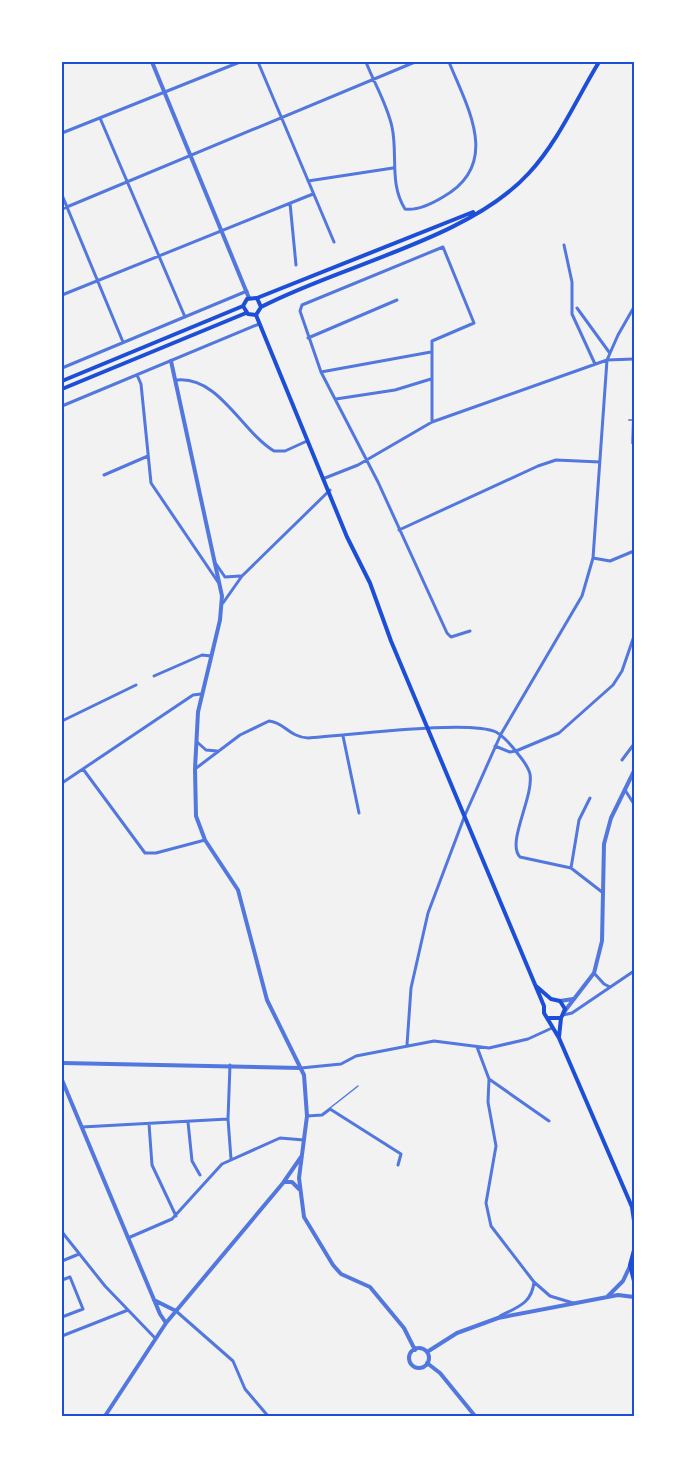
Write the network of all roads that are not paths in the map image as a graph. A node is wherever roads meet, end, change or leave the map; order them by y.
1 (152, 62) edge
2 (240, 62) edge
3 (258, 62) edge
4 (366, 62) edge
5 (415, 62) edge
6 (449, 62) edge
7 (599, 62) edge
8 (373, 79) junction
9 (165, 92) junction
10 (282, 117) junction
11 (100, 118) junction
12 (62, 133) edge
13 (192, 155) junction
14 (393, 168) junction
15 (128, 181) junction
16 (308, 181) junction
17 (313, 194) junction
18 (62, 195) edge
19 (290, 203) junction
20 (66, 207) junction
21 (62, 209) edge
22 (480, 210) junction
23 (223, 230) junction
24 (334, 242) dead end
25 (564, 245) dead end
26 (158, 255) junction
27 (296, 265) dead end
28 (98, 280) junction
29 (247, 291) junction
30 (62, 294) edge
31 (249, 298) junction
32 (256, 298) junction
33 (398, 300) dead end
34 (243, 306) junction
35 (261, 307) junction
36 (634, 307) edge
37 (577, 308) dead end
38 (246, 313) junction
39 (256, 315) junction
40 (184, 317) junction
41 (260, 324) junction
42 (308, 338) junction
43 (123, 342) junction
44 (431, 352) junction
45 (610, 353) junction
46 (634, 359) edge
47 (607, 360) junction
48 (171, 361) junction
49 (62, 362) edge
50 (595, 364) junction
51 (63, 367) edge
52 (321, 372) junction
53 (137, 375) junction
54 (177, 380) junction
55 (431, 380) junction
56 (62, 381) edge
57 (62, 389) edge
58 (336, 399) junction
59 (62, 406) edge
60 (432, 422) junction
61 (308, 441) junction
62 (148, 456) junction
63 (366, 458) junction
64 (600, 462) junction
65 (104, 475) dead end
66 (325, 478) junction
67 (330, 490) junction
68 (399, 530) junction
69 (632, 552) edge
70 (634, 556) edge
71 (593, 558) junction
72 (216, 564) junction
73 (242, 576) junction
74 (221, 584) junction
75 (223, 603) junction
76 (470, 631) dead end
77 (634, 636) edge
78 (211, 656) junction
79 (154, 676) dead end
80 (136, 685) dead end
81 (201, 694) junction
82 (62, 721) edge
83 (428, 729) junction
84 (501, 734) junction
85 (343, 736) junction
86 (196, 740) junction
87 (634, 744) edge
88 (495, 746) junction
89 (206, 750) junction
90 (219, 751) junction
91 (516, 751) junction
92 (195, 753) junction
93 (622, 760) dead end
94 (82, 769) junction
95 (195, 769) junction
96 (634, 771) edge
97 (62, 783) edge
98 (626, 790) junction
99 (590, 798) dead end
100 (634, 804) edge
101 (359, 813) dead end
102 (465, 815) junction
103 (205, 840) junction
104 (571, 868) junction
105 (603, 892) junction
106 (634, 971) edge
107 (594, 973) junction
108 (535, 985) junction
109 (610, 987) junction
110 (551, 999) junction
111 (574, 999) junction
112 (560, 1001) junction
113 (544, 1006) junction
114 (563, 1015) junction
115 (548, 1018) junction
116 (552, 1028) junction
117 (559, 1038) junction
118 (407, 1045) junction
119 (477, 1047) junction
120 (62, 1063) edge
121 (230, 1065) junction
122 (301, 1068) junction
123 (489, 1079) junction
124 (62, 1080) edge
125 (358, 1086) dead end
126 (330, 1109) junction
127 (308, 1116) junction
128 (228, 1119) junction
129 (549, 1121) dead end
130 (188, 1122) junction
131 (149, 1124) junction
132 (82, 1127) junction
133 (304, 1140) junction
134 (302, 1156) junction
135 (231, 1159) junction
136 (398, 1165) dead end
137 (290, 1174) junction
138 (200, 1175) dead end
139 (299, 1178) junction
140 (284, 1182) junction
141 (300, 1190) junction
142 (633, 1209) edge
143 (176, 1216) junction
144 (634, 1221) edge
145 (62, 1232) edge
146 (128, 1238) junction
147 (634, 1250) edge
148 (79, 1254) junction
149 (62, 1261) edge
150 (630, 1265) junction
151 (62, 1280) edge
152 (634, 1281) edge
153 (534, 1282) junction
154 (607, 1297) junction
155 (634, 1297) edge
156 (154, 1300) junction
157 (574, 1304) junction
158 (128, 1310) junction
159 (176, 1311) junction
160 (62, 1317) edge
161 (498, 1318) junction
162 (166, 1323) junction
163 (62, 1336) edge
164 (155, 1338) junction
165 (415, 1350) junction
166 (427, 1352) junction
167 (428, 1364) junction
168 (105, 1416) edge
169 (268, 1416) edge
170 (475, 1416) edge

1 - 9 street
2 - 9 street
3 - 10 street
4 - 8 street
5 - 8 street
6 - 14 street
7 - 22 main road
8 - 10 street
8 - 14 street
9 - 11 street
9 - 13 street
10 - 13 street
10 - 16 street
11 - 12 street
11 - 15 street
13 - 15 street
13 - 23 street
14 - 16 street
15 - 20 street
15 - 26 street
16 - 17 street
17 - 19 street
17 - 24 street
18 - 20 street
19 - 23 street
19 - 27 street
20 - 21 street
20 - 28 street
22 - 32 main road
22 - 35 main road
23 - 26 street
23 - 29 street
25 - 50 street
26 - 28 street
26 - 40 street
28 - 30 street
28 - 43 street
29 - 31 street
29 - 40 street
31 - 32 main road
31 - 34 main road
32 - 35 main road
33 - 42 street
34 - 38 main road
34 - 56 main road
35 - 39 main road
36 - 45 street
37 - 45 street
38 - 39 main road
38 - 57 main road
39 - 41 main road
40 - 43 street
41 - 48 street
41 - 61 main road
42 - 44 street
42 - 52 street
43 - 51 street
44 - 52 street
44 - 55 street
45 - 47 street
46 - 47 street
47 - 50 street
47 - 64 street
48 - 53 street
48 - 54 street
49 - 51 street
50 - 60 street
52 - 58 street
53 - 59 street
53 - 62 street
54 - 61 street
54 - 72 street
55 - 58 street
55 - 60 street
58 - 63 street
60 - 63 street
61 - 66 main road
62 - 65 street
62 - 74 street
63 - 66 street
63 - 68 street
64 - 68 street
64 - 71 street
66 - 67 main road
67 - 73 street
67 - 83 main road
68 - 76 street
69 - 70 street
69 - 71 street
71 - 84 street
72 - 73 street
72 - 74 street
73 - 75 street
74 - 75 street
75 - 78 street
77 - 91 street
78 - 79 street
78 - 81 street
80 - 82 street
81 - 86 street
81 - 94 street
83 - 84 street
83 - 85 street
83 - 102 main road
84 - 88 street
84 - 91 street
85 - 90 street
85 - 101 street
86 - 89 street
86 - 92 street
87 - 93 street
88 - 91 street
88 - 102 street
89 - 90 street
89 - 92 street
90 - 95 street
91 - 104 street
92 - 95 street
94 - 97 street
94 - 103 street
95 - 103 street
96 - 98 street
98 - 100 street
98 - 105 street
99 - 104 street
102 - 108 main road
102 - 118 street
103 - 122 street
104 - 105 street
105 - 107 street
106 - 109 street
107 - 109 street
107 - 111 street
108 - 110 main road
108 - 113 main road
109 - 114 street
110 - 112 main road
110 - 113 main road
111 - 112 street
111 - 114 street
112 - 114 main road
113 - 115 main road
114 - 115 main road
114 - 117 main road
115 - 116 main road
116 - 117 main road
116 - 119 street
117 - 142 main road
118 - 119 street
118 - 122 street
119 - 123 street
120 - 121 street
121 - 122 street
121 - 128 street
122 - 127 street
123 - 129 street
123 - 153 street
124 - 132 street
125 - 126 lane
126 - 127 street
126 - 136 street
127 - 133 street
128 - 130 street
128 - 135 street
130 - 131 street
130 - 138 street
131 - 132 street
131 - 143 street
132 - 146 street
133 - 134 street
133 - 135 street
134 - 137 street
134 - 139 street
135 - 143 street
137 - 139 street
137 - 140 street
139 - 141 street
140 - 141 street
140 - 159 street
141 - 165 street
142 - 144 main road
143 - 146 street
145 - 148 street
146 - 156 street
147 - 150 main road
148 - 149 street
148 - 158 street
150 - 152 main road
150 - 154 street
151 - 160 street
153 - 157 street
153 - 161 street
154 - 155 street
154 - 157 street
156 - 159 street
156 - 162 street
157 - 161 street
158 - 163 street
158 - 164 street
159 - 162 street
159 - 169 street
161 - 166 street
162 - 164 street
164 - 168 street
165 - 166 street
165 - 167 street
166 - 167 street
167 - 170 street

